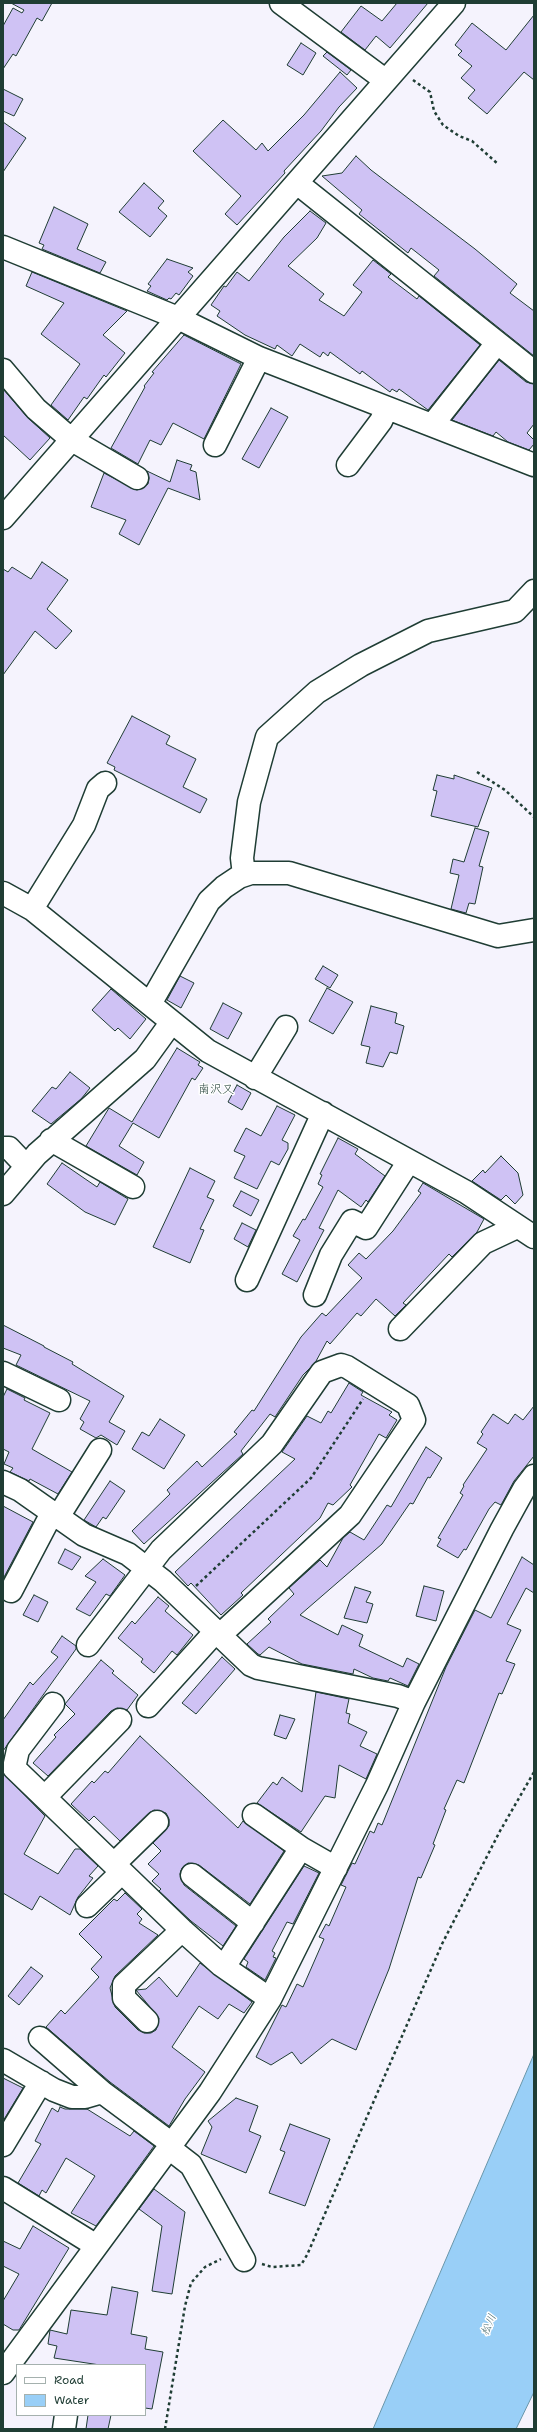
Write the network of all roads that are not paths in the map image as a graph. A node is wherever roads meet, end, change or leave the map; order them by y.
1 (281, 3) edge
2 (454, 3) edge
3 (386, 80) junction
4 (296, 183) junction
5 (3, 247) edge
6 (178, 318) junction
7 (497, 343) junction
8 (259, 358) junction
9 (3, 370) edge
10 (534, 372) edge
11 (387, 408) junction
12 (433, 424) junction
13 (72, 440) junction
14 (216, 445) dead end
15 (348, 465) dead end
16 (534, 465) edge
17 (137, 478) dead end
18 (3, 518) edge
19 (534, 591) edge
20 (105, 783) dead end
21 (244, 875) junction
22 (3, 893) edge
23 (32, 909) junction
24 (534, 930) edge
25 (150, 1004) junction
26 (171, 1023) junction
27 (286, 1027) dead end
28 (255, 1078) junction
29 (323, 1113) junction
30 (51, 1140) junction
31 (3, 1148) edge
32 (409, 1161) junction
33 (26, 1166) junction
34 (133, 1187) dead end
35 (3, 1194) edge
36 (525, 1232) edge
37 (247, 1280) dead end
38 (315, 1295) dead end
39 (400, 1329) dead end
40 (3, 1373) edge
41 (59, 1400) dead end
42 (100, 1450) dead end
43 (534, 1476) edge
44 (3, 1482) edge
45 (55, 1515) junction
46 (145, 1568) junction
47 (11, 1591) dead end
48 (218, 1633) junction
49 (88, 1645) dead end
50 (414, 1702) junction
51 (53, 1704) dead end
52 (148, 1706) dead end
53 (120, 1720) dead end
54 (45, 1797) junction
55 (254, 1815) dead end
56 (157, 1822) dead end
57 (301, 1848) junction
58 (118, 1868) junction
59 (336, 1868) junction
60 (192, 1875) dead end
61 (87, 1906) dead end
62 (253, 1923) junction
63 (182, 1930) junction
64 (224, 1967) junction
65 (270, 1999) junction
66 (147, 2021) dead end
67 (40, 2038) dead end
68 (3, 2060) edge
69 (42, 2082) junction
70 (102, 2092) junction
71 (3, 2145) edge
72 (170, 2146) junction
73 (3, 2188) edge
74 (95, 2245) junction
75 (244, 2260) road end
76 (11, 2362) edge
77 (66, 2416) edge
78 (64, 2429) edge

1 - 3 street
2 - 3 street
3 - 4 street
4 - 6 street
4 - 7 street
5 - 6 street
6 - 8 street
6 - 13 street
7 - 10 street
7 - 12 street
8 - 11 street
8 - 14 street
9 - 13 street
11 - 12 street
11 - 15 street
12 - 16 street
13 - 17 street
13 - 18 street
19 - 21 street
20 - 23 street
21 - 24 street
21 - 25 street
22 - 23 street
23 - 25 street
25 - 26 street
26 - 28 street
26 - 30 street
27 - 28 street
28 - 29 street
29 - 32 street
29 - 37 street
30 - 33 street
30 - 34 street
31 - 33 street
32 - 36 street
32 - 38 street
33 - 35 street
36 - 39 street
40 - 41 street
42 - 45 street
43 - 50 street
44 - 45 street
45 - 46 street
45 - 47 street
46 - 48 street
46 - 48 street
46 - 49 street
48 - 50 street
48 - 52 street
50 - 59 street
51 - 54 street
53 - 54 street
54 - 58 street
55 - 57 street
56 - 58 street
57 - 59 street
57 - 62 street
58 - 61 street
58 - 63 street
59 - 65 street
60 - 62 street
62 - 64 street
63 - 64 street
63 - 66 street
64 - 65 street
65 - 72 street
67 - 70 street
68 - 69 street
69 - 70 street
69 - 71 street
70 - 72 street
72 - 74 street
72 - 75 street
73 - 74 street
74 - 76 street
77 - 78 street

